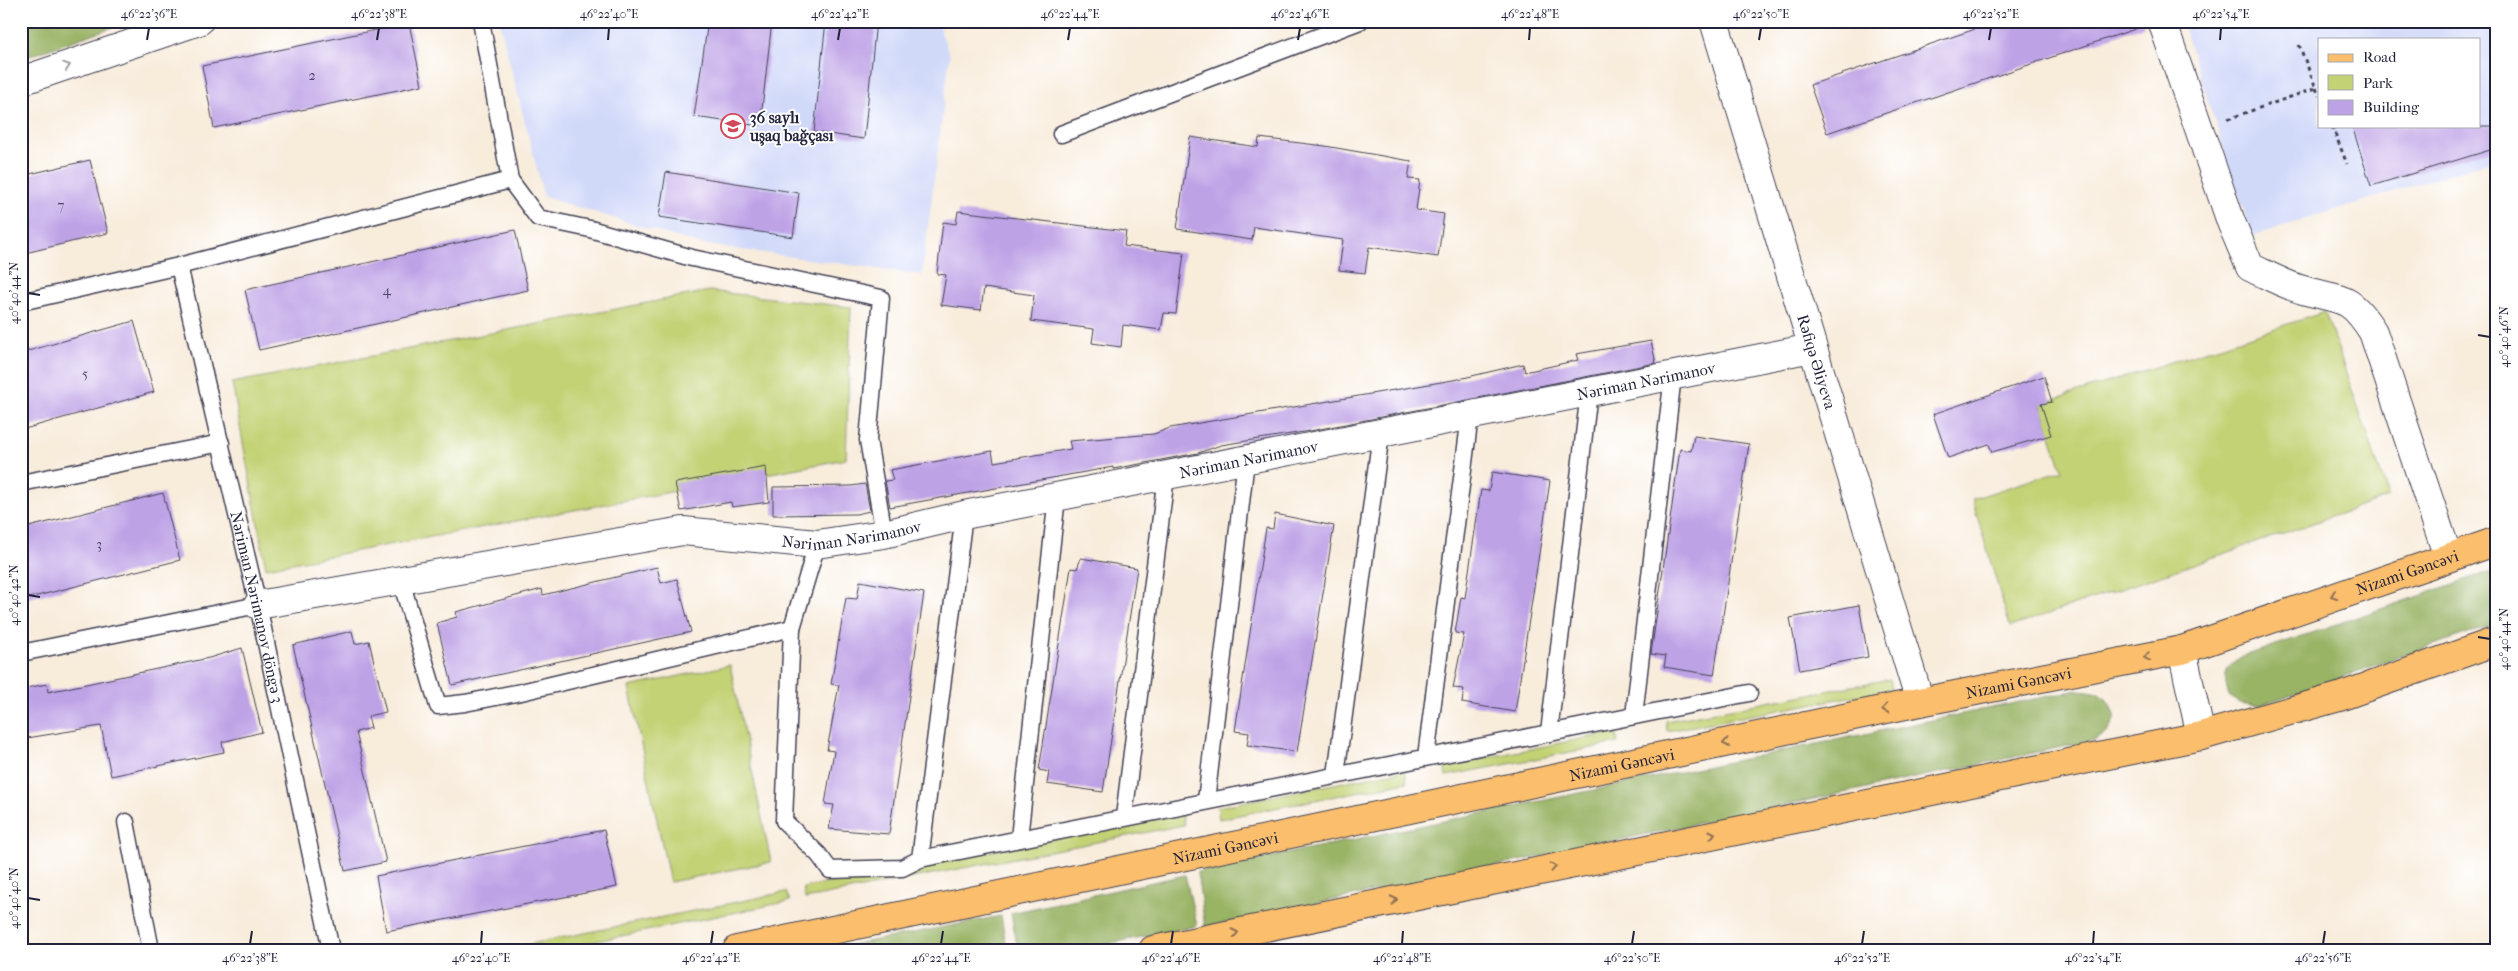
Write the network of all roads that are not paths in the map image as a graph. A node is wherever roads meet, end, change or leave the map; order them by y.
1 (199, 21) edge
2 (481, 21) edge
3 (1360, 21) edge
4 (1714, 21) edge
5 (2162, 21) edge
6 (21, 81) edge
7 (1061, 134) dead end
8 (510, 180) junction
9 (179, 266) junction
10 (21, 302) edge
11 (1812, 348) junction
12 (1673, 376) junction
13 (1589, 392) junction
14 (1470, 416) junction
15 (1381, 433) junction
16 (221, 442) junction
17 (1246, 460) junction
18 (1166, 476) junction
19 (21, 483) edge
20 (1057, 497) junction
21 (964, 515) junction
22 (884, 534) junction
23 (2497, 541) edge
24 (817, 544) junction
25 (2448, 557) junction
26 (401, 581) junction
27 (258, 605) junction
28 (792, 628) junction
29 (2497, 641) edge
30 (2182, 650) junction
31 (21, 653) edge
32 (1749, 693) dead end
33 (1920, 702) junction
34 (1634, 716) junction
35 (1549, 733) junction
36 (2201, 736) junction
37 (1426, 757) junction
38 (1336, 775) junction
39 (1206, 801) junction
40 (1124, 817) junction
41 (126, 822) dead end
42 (1020, 838) junction
43 (920, 859) junction
44 (150, 950) edge
45 (331, 950) edge
46 (737, 950) edge
47 (1153, 950) edge

6 -> 1 street
2 - 8 lane
3 - 7 lane
4 - 11 street, Rəfiqə Əliyeva
5 - 25 street
8 - 9 lane
8 - 22 lane
9 - 10 lane
9 - 16 lane, Nəriman Nərimanov döngə 3
11 - 12 street, Nəriman Nərimanov
11 - 33 street, Rəfiqə Əliyeva
12 - 13 street, Nəriman Nərimanov
12 - 34 lane
13 - 14 street, Nəriman Nərimanov
13 - 35 lane
14 - 15 street, Nəriman Nərimanov
14 - 37 lane
15 - 17 street, Nəriman Nərimanov
15 - 38 lane
16 - 19 lane
16 - 27 lane, Nəriman Nərimanov döngə 3
17 - 18 street, Nəriman Nərimanov
17 - 39 lane
18 - 20 street, Nəriman Nərimanov
18 - 40 lane
20 - 21 street, Nəriman Nərimanov
20 - 42 lane
21 - 22 street, Nəriman Nərimanov
21 - 43 lane
22 - 24 street, Nəriman Nərimanov
23 - 25 main road, Nizami Gəncəvi
24 - 26 street, Nəriman Nərimanov
24 - 28 lane
25 -> 30 main road, Nizami Gəncəvi
26 - 27 street, Nəriman Nərimanov
26 - 28 lane
27 - 31 lane
27 - 45 lane, Nəriman Nərimanov döngə 3
28 - 43 lane
29 - 36 main road
30 -> 33 main road, Nizami Gəncəvi
30 - 36 street
32 - 34 lane
33 -> 46 main road, Nizami Gəncəvi
34 - 35 lane
35 - 37 lane
47 -> 36 main road
37 - 38 lane
38 - 39 lane
39 - 40 lane
40 - 42 lane
41 - 44 lane
42 - 43 lane

